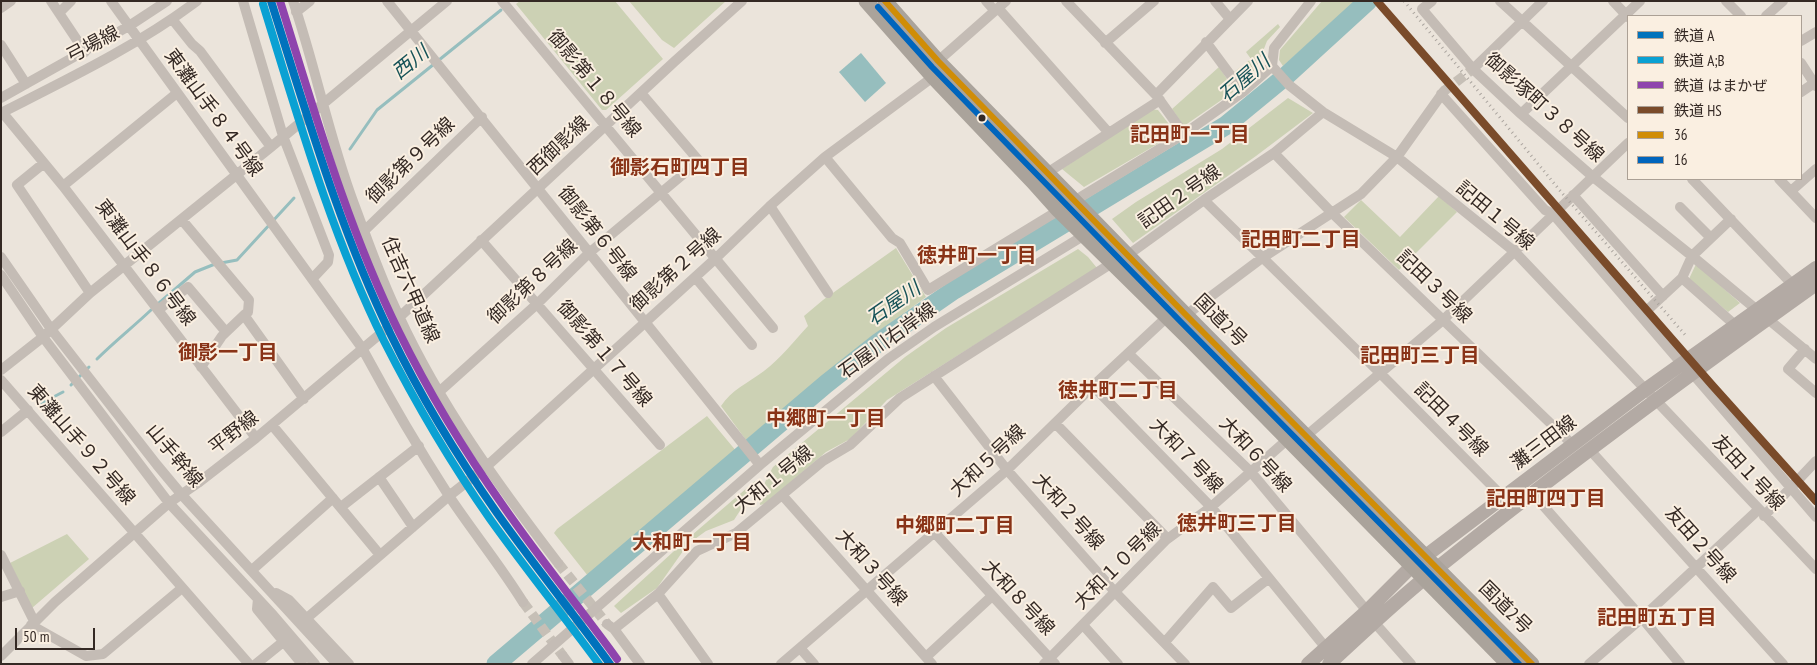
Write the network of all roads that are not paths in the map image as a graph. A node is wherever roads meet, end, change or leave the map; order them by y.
1 (11, 1) edge
2 (51, 1) edge
3 (71, 1) edge
4 (111, 1) edge
5 (167, 1) edge
6 (197, 1) edge
7 (243, 1) edge
8 (292, 1) edge
9 (310, 1) edge
10 (387, 1) edge
11 (447, 1) edge
12 (502, 1) edge
13 (742, 1) edge
14 (866, 1) edge
15 (885, 1) edge
16 (986, 1) edge
17 (1006, 1) edge
18 (1066, 1) edge
19 (1154, 1) edge
20 (1215, 1) edge
21 (1248, 1) edge
22 (1310, 1) edge
23 (1432, 1) edge
24 (1500, 1) edge
25 (1544, 1) edge
26 (1613, 1) edge
27 (1640, 1) edge
28 (1726, 1) edge
29 (1783, 1) edge
30 (1, 8) edge
31 (996, 10) junction
32 (296, 12) junction
33 (59, 13) junction
34 (1628, 15) edge
35 (1740, 15) edge
36 (1769, 15) edge
37 (1627, 16) edge
38 (172, 19) junction
39 (1230, 19) junction
40 (1522, 23) junction
41 (129, 26) junction
42 (411, 31) junction
43 (1816, 32) edge
44 (139, 40) junction
45 (1802, 40) edge
46 (1105, 42) junction
47 (1206, 42) junction
48 (1, 46) edge
49 (85, 52) junction
50 (938, 61) junction
51 (1802, 64) edge
52 (1572, 67) junction
53 (1275, 69) junction
54 (1473, 69) junction
55 (933, 77) junction
56 (1815, 83) edge
57 (26, 84) junction
58 (1802, 91) edge
59 (1243, 92) junction
60 (177, 93) junction
61 (641, 93) junction
62 (1158, 97) junction
63 (1, 98) edge
64 (323, 104) junction
65 (1, 112) edge
66 (1324, 112) junction
67 (1521, 114) junction
68 (482, 117) junction
69 (1627, 117) edge
70 (606, 126) junction
71 (1109, 133) junction
72 (1184, 134) junction
73 (283, 136) junction
74 (1627, 144) edge
75 (271, 147) junction
76 (1274, 153) junction
77 (825, 157) junction
78 (1397, 157) junction
79 (44, 163) junction
80 (1816, 168) edge
81 (1047, 173) junction
82 (236, 175) junction
83 (1592, 176) junction
84 (1695, 180) edge
85 (1780, 180) edge
86 (63, 186) junction
87 (539, 189) junction
88 (1791, 191) junction
89 (661, 193) junction
90 (1573, 195) junction
91 (1204, 200) junction
92 (1077, 203) junction
93 (770, 206) junction
94 (1680, 207) dead end
95 (1332, 213) junction
96 (1553, 214) junction
97 (1816, 218) edge
98 (1093, 219) junction
99 (1731, 219) junction
100 (182, 220) junction
101 (1070, 222) junction
102 (364, 231) junction
103 (1711, 238) junction
104 (481, 240) junction
105 (589, 252) junction
106 (1514, 252) junction
107 (1128, 255) junction
108 (1692, 256) junction
109 (1, 257) edge
110 (1262, 258) junction
111 (715, 259) junction
112 (1112, 263) junction
113 (125, 266) junction
114 (1816, 268) edge
115 (1, 275) edge
116 (695, 277) junction
117 (1682, 278) junction
118 (312, 279) junction
119 (1816, 284) edge
120 (1792, 285) junction
121 (90, 293) junction
122 (828, 293) dead end
123 (1663, 296) junction
124 (537, 304) junction
125 (1756, 309) junction
126 (158, 310) junction
127 (244, 315) junction
128 (1186, 315) junction
129 (399, 316) junction
130 (1641, 316) junction
131 (1167, 317) junction
132 (1768, 318) junction
133 (1443, 320) junction
134 (644, 322) junction
135 (1735, 325) junction
136 (773, 328) dead end
137 (51, 329) junction
138 (226, 332) junction
139 (43, 336) junction
140 (752, 345) dead end
141 (362, 348) junction
142 (1805, 349) junction
143 (1129, 354) junction
144 (1816, 359) edge
145 (202, 367) junction
146 (594, 369) junction
147 (1687, 369) junction
148 (1, 370) edge
149 (1380, 373) junction
150 (934, 376) junction
151 (1, 380) edge
152 (1093, 386) junction
153 (1645, 390) junction
154 (439, 392) junction
155 (1816, 393) edge
156 (304, 399) junction
157 (1656, 400) junction
158 (28, 410) junction
159 (1055, 423) junction
160 (272, 426) junction
161 (1, 432) edge
162 (1306, 436) junction
163 (256, 438) junction
164 (1288, 439) junction
165 (660, 445) dead end
166 (1572, 445) junction
167 (419, 446) junction
168 (1590, 450) junction
169 (1816, 461) edge
170 (760, 465) junction
171 (487, 466) junction
172 (1007, 470) junction
173 (1251, 472) junction
174 (379, 477) junction
175 (1790, 488) junction
176 (1533, 494) junction
177 (182, 495) junction
178 (449, 496) junction
179 (783, 496) junction
180 (1502, 497) junction
181 (332, 498) junction
182 (169, 503) junction
183 (340, 507) junction
184 (1211, 507) junction
185 (1761, 513) junction
186 (1816, 517) edge
187 (413, 527) junction
188 (134, 533) junction
189 (935, 533) junction
190 (1168, 538) junction
191 (1, 555) edge
192 (380, 555) junction
193 (1426, 556) junction
194 (558, 563) tunnel mouth
195 (1412, 567) junction
196 (1697, 567) junction
197 (1438, 568) junction
198 (1816, 569) edge
199 (252, 570) junction
200 (1269, 578) junction
201 (1424, 579) junction
202 (182, 588) junction
203 (270, 590) junction
204 (20, 591) junction
205 (867, 591) junction
206 (1115, 592) junction
207 (658, 594) junction
208 (992, 596) junction
209 (1, 597) edge
210 (258, 599) junction
211 (524, 602) tunnel mouth
212 (1371, 617) junction
213 (307, 618) junction
214 (1642, 618) junction
215 (33, 623) junction
216 (1083, 625) junction
217 (284, 642) junction
218 (1166, 642) junction
219 (800, 648) junction
220 (1326, 648) junction
221 (102, 654) junction
222 (1, 656) edge
223 (929, 660) edge
224 (1050, 662) edge
225 (109, 664) edge
226 (249, 664) edge
227 (256, 664) edge
228 (302, 664) edge
229 (315, 664) edge
230 (337, 664) edge
231 (348, 664) edge
232 (532, 664) edge
233 (640, 664) edge
234 (708, 664) edge
235 (781, 664) edge
236 (814, 664) edge
237 (1118, 664) edge
238 (1185, 664) edge
239 (1308, 664) edge
240 (1329, 664) edge
241 (1411, 664) edge
242 (1508, 664) edge
243 (1532, 664) edge
244 (1589, 664) edge
245 (1680, 664) edge
246 (1783, 664) edge

1 - 30 street
2 - 33 street
3 - 33 street
4 - 41 street, 東灘山手８４号線
5 - 41 street, 弓場線
6 - 38 street, 弓場線
7 - 73 street
8 - 32 street, 住吉六甲道線
9 - 32 street
10 - 42 street, 御影第６号線
11 - 42 street
12 - 70 street, 御影第１８号線
13 - 61 street, 西御影線
14 - 55 highway, 国道2号
15 - 50 highway, 国道2号
16 - 31 street
17 - 31 street
18 - 46 street
19 - 46 street
20 - 39 street
21 - 39 street
22 - 53 street
23 - 54 street, 御影塚町３８号線
24 - 40 street
25 - 40 street
26 - 37 street
27 - 34 street
28 - 35 street
29 - 36 street
31 - 50 street
31 - 71 street
32 - 64 street, 住吉六甲道線
33 - 49 street
37 - 52 street
38 - 44 street, 弓場線
38 - 75 street
39 - 47 street
40 - 52 street
40 - 54 street
41 - 44 street, 東灘山手８４号線
41 - 49 street, 弓場線
42 - 64 street
42 - 68 street, 御影第６号線
43 - 45 street
44 - 60 street, 東灘山手８４号線
44 - 65 street, 弓場線
46 - 62 street
47 - 59 street
47 - 62 street
48 - 57 street
49 - 57 street, 弓場線
50 - 81 highway, 国道2号
51 - 56 street
52 - 67 street
52 - 69 street
53 - 59 street
53 - 66 street, 記田１号線
54 - 67 street, 御影塚町３８号線
55 - 77 street, 御影第２号線
55 - 101 highway, 国道2号
56 - 58 street
57 - 63 street, 弓場線
59 - 72 street
60 - 82 street, 東灘山手８４号線
60 - 86 street
61 - 70 street, 西御影線
61 - 89 street, 御影第８号線
62 - 71 street
62 - 72 street
64 - 73 street
64 - 102 street, 住吉六甲道線
65 - 79 street, 東灘山手８６号線
66 - 76 street, 記田２号線
66 - 78 street, 記田１号線
67 - 83 street, 御影塚町３８号線
68 - 87 street, 御影第６号線
68 - 102 street, 御影第９号線
70 - 87 street, 西御影線
70 - 89 street, 御影第１８号線
71 - 81 street
72 - 92 street
73 - 75 street
73 - 118 street
74 - 83 street
75 - 82 street
76 - 91 street, 記田２号線
76 - 95 street, 記田３号線
77 - 93 street, 御影第２号線
77 - 101 street
78 - 95 street
78 - 96 street
78 - 106 street, 記田１号線
79 - 86 street, 東灘山手８６号線
79 - 121 street
80 - 88 street
81 - 92 highway, 国道2号
82 - 100 street
82 - 118 street, 東灘山手８４号線
83 - 90 street
83 - 108 street, 御影塚町３８号線
84 - 99 street
85 - 88 street
86 - 113 street, 東灘山手８６号線
87 - 104 street, 西御影線
87 - 105 street, 御影第６号線
88 - 97 street
89 - 105 street, 御影第８号線
89 - 111 street, 御影第１８号線
90 - 96 street
90 - 123 street
91 - 107 street, 記田２号線
91 - 110 street, 記田４号線
92 - 98 highway, 国道2号
92 - 101 street
93 - 111 street, 御影第２号線
93 - 122 street
94 - 103 street
95 - 110 street
95 - 133 street, 記田３号線
96 - 106 street
96 - 130 street
98 - 101 street, 石屋川右岸線
98 - 107 highway, 国道2号
99 - 103 street
99 - 120 street
100 - 113 street
100 - 127 street
101 - 112 highway, 国道2号
101 - 170 street, 石屋川右岸線
102 - 129 street, 住吉六甲道線
103 - 108 street
104 - 124 street, 御影第１７号線
104 - 129 street, 西御影線
105 - 124 street, 御影第８号線
105 - 134 street, 御影第６号線
106 - 133 street
106 - 153 street, 記田１号線
107 - 128 highway, 国道2号
108 - 117 street
108 - 125 street, 御影塚町３８号線
109 - 137 street, 山手幹線
110 - 128 street
110 - 149 street, 記田４号線
111 - 116 street, 御影第２号線
111 - 136 street, 御影第１８号線
112 - 131 highway, 国道2号
112 - 150 street, 大和１号線
113 - 121 street
113 - 126 street, 東灘山手８６号線
114 - 120 main road, 灘三田線
115 - 139 street, 山手幹線
116 - 134 street, 御影第２号線
116 - 140 street
117 - 123 street
117 - 135 street
118 - 141 street, 東灘山手８４号線
119 - 132 main road, 灘三田線
120 - 125 main road, 灘三田線
121 - 137 street
123 - 130 street
124 - 146 street, 御影第１７号線
124 - 154 street, 御影第８号線
125 - 132 street, 御影塚町３８号線
125 - 135 main road, 灘三田線
126 - 138 street
126 - 145 street, 東灘山手８６号線
127 - 138 street
127 - 156 street
128 - 162 highway, 国道2号
129 - 141 street, 平野線
129 - 154 street, 住吉六甲道線
130 - 147 street
131 - 143 street, 大和５号線
131 - 164 highway, 国道2号
132 - 142 street, 御影塚町３８号線
132 - 147 main road, 灘三田線
133 - 149 street
133 - 166 street, 記田３号線
134 - 146 street, 御影第２号線
134 - 170 street, 御影第６号線
135 - 147 main road, 灘三田線
137 - 139 street
137 - 177 street, 山手幹線
138 - 145 street
139 - 148 street
139 - 182 street, 山手幹線
141 - 156 street, 平野線
141 - 167 street, 東灘山手８４号線
142 - 144 street, 御影塚町３８号線
142 - 155 street
143 - 152 street, 大和５号線
143 - 173 street, 大和６号線
145 - 163 street, 東灘山手８６号線
146 - 165 street, 御影第１７号線
146 - 171 street, 御影第２号線
147 - 153 main road, 灘三田線
147 - 157 main road, 灘三田線
147 - 175 street
149 - 162 street
149 - 180 street, 記田４号線
150 - 172 street, 大和２号線
150 - 179 street, 大和１号線
151 - 158 street, 東灘山手９２号線
152 - 159 street, 大和５号線
152 - 184 street, 大和７号線
153 - 157 street, 記田１号線
153 - 166 main road, 灘三田線
154 - 171 street, 住吉六甲道線
156 - 160 street, 平野線
157 - 168 main road, 灘三田線
157 - 185 street, 友田１号線
158 - 161 street
158 - 188 street, 東灘山手９２号線
159 - 172 street, 大和５号線
159 - 190 street
160 - 163 street, 平野線
160 - 181 street
162 - 193 highway, 国道2号
163 - 177 street, 平野線
164 - 173 street, 大和１０号線
164 - 195 highway, 国道2号
166 - 180 main road, 灘三田線
167 - 174 street
167 - 178 street, 東灘山手８４号線
168 - 176 main road, 灘三田線
168 - 196 street, 友田２号線
169 - 175 street
170 - 232 street, 石屋川右岸線
171 - 178 street, 御影第２号線
171 - 194 street, 住吉六甲道線
172 - 189 street, 大和５号線
172 - 206 street, 大和２号線
173 - 184 street, 大和１０号線
173 - 212 street, 大和６号線
174 - 183 street
174 - 187 street
175 - 185 street
175 - 186 street
176 - 197 main road, 灘三田線
176 - 214 street
177 - 182 street, 平野線
177 - 199 street, 山手幹線
178 - 187 street, 御影第２号線
178 - 211 street, 東灘山手８４号線
179 - 205 street, 大和３号線
179 - 207 street, 大和１号線
180 - 193 main road, 灘三田線
181 - 183 street
181 - 199 street
182 - 188 street, 平野線
182 - 210 street, 山手幹線
183 - 192 street
184 - 190 street, 大和１０号線
184 - 200 street, 大和７号線
185 - 196 street
185 - 198 street, 友田１号線
187 - 192 street, 御影第２号線
188 - 202 street, 東灘山手９２号線
188 - 215 street, 平野線
189 - 205 street, 大和５号線
189 - 208 street, 大和８号線
190 - 206 street, 大和１０号線
191 - 204 street
192 - 213 street, 御影第２号線
193 - 195 main road, 灘三田線
193 - 197 highway, 国道2号
195 - 201 highway, 国道2号
195 - 212 main road, 灘三田線
196 - 214 street
196 - 246 street, 友田２号線
197 - 201 main road, 灘三田線
197 - 243 highway, 国道2号
199 - 203 street, 山手幹線
200 - 218 street
200 - 220 street, 大和７号線
201 - 212 main road, 灘三田線
201 - 242 highway, 国道2号
202 - 221 street
202 - 226 street, 東灘山手９２号線
203 - 213 street
203 - 230 street, 山手幹線
204 - 209 street
204 - 215 street
205 - 219 street, 大和５号線
205 - 223 street, 大和３号線
206 - 216 street, 大和１０号線
206 - 218 street, 大和２号線
207 - 233 street, 大和１号線
207 - 234 street
208 - 223 street
208 - 224 street, 大和８号線
210 - 217 street
210 - 229 street, 山手幹線
212 - 220 main road, 灘三田線
212 - 240 main road, 灘三田線
212 - 241 street, 大和６号線
213 - 231 street
214 - 244 street
214 - 245 street
215 - 221 street
215 - 222 street, 平野線
216 - 224 street, 大和１０号線
216 - 237 street
217 - 227 street
217 - 228 street
218 - 238 street, 大和２号線
219 - 235 street, 大和５号線
219 - 236 street
220 - 239 main road, 灘三田線
221 - 225 street

